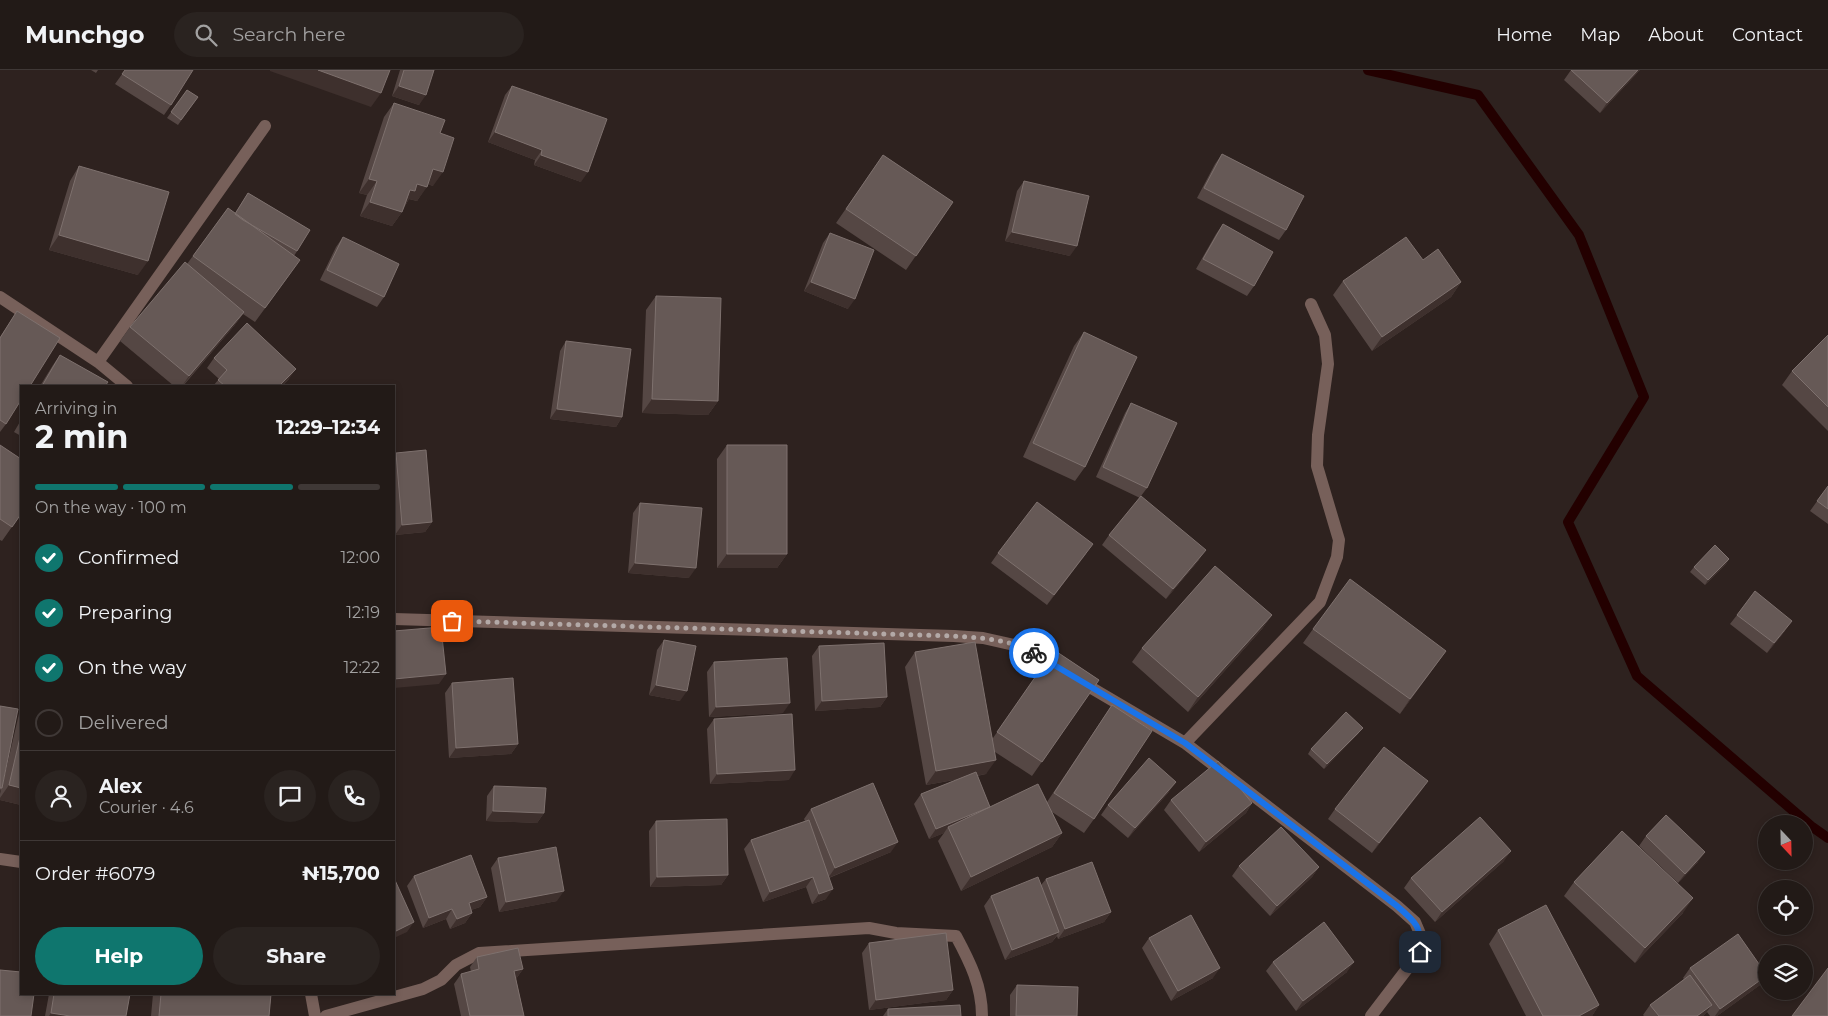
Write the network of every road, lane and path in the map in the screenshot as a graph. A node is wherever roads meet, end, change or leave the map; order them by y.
1 (265, 126) dead end
2 (0, 297) edge
3 (1311, 304) dead end
4 (98, 362) junction
5 (126, 385) edge
6 (395, 620) edge
7 (1185, 743) junction
8 (0, 859) edge
9 (20, 862) edge
10 (311, 995) edge
11 (315, 1016) edge
12 (326, 1016) edge
13 (982, 1016) edge
14 (1371, 1016) edge

1 - 4 street
2 - 4 street
3 - 7 street
4 - 5 street
6 - 7 street
7 - 14 street
8 - 9 street
10 - 11 street
12 - 13 street

